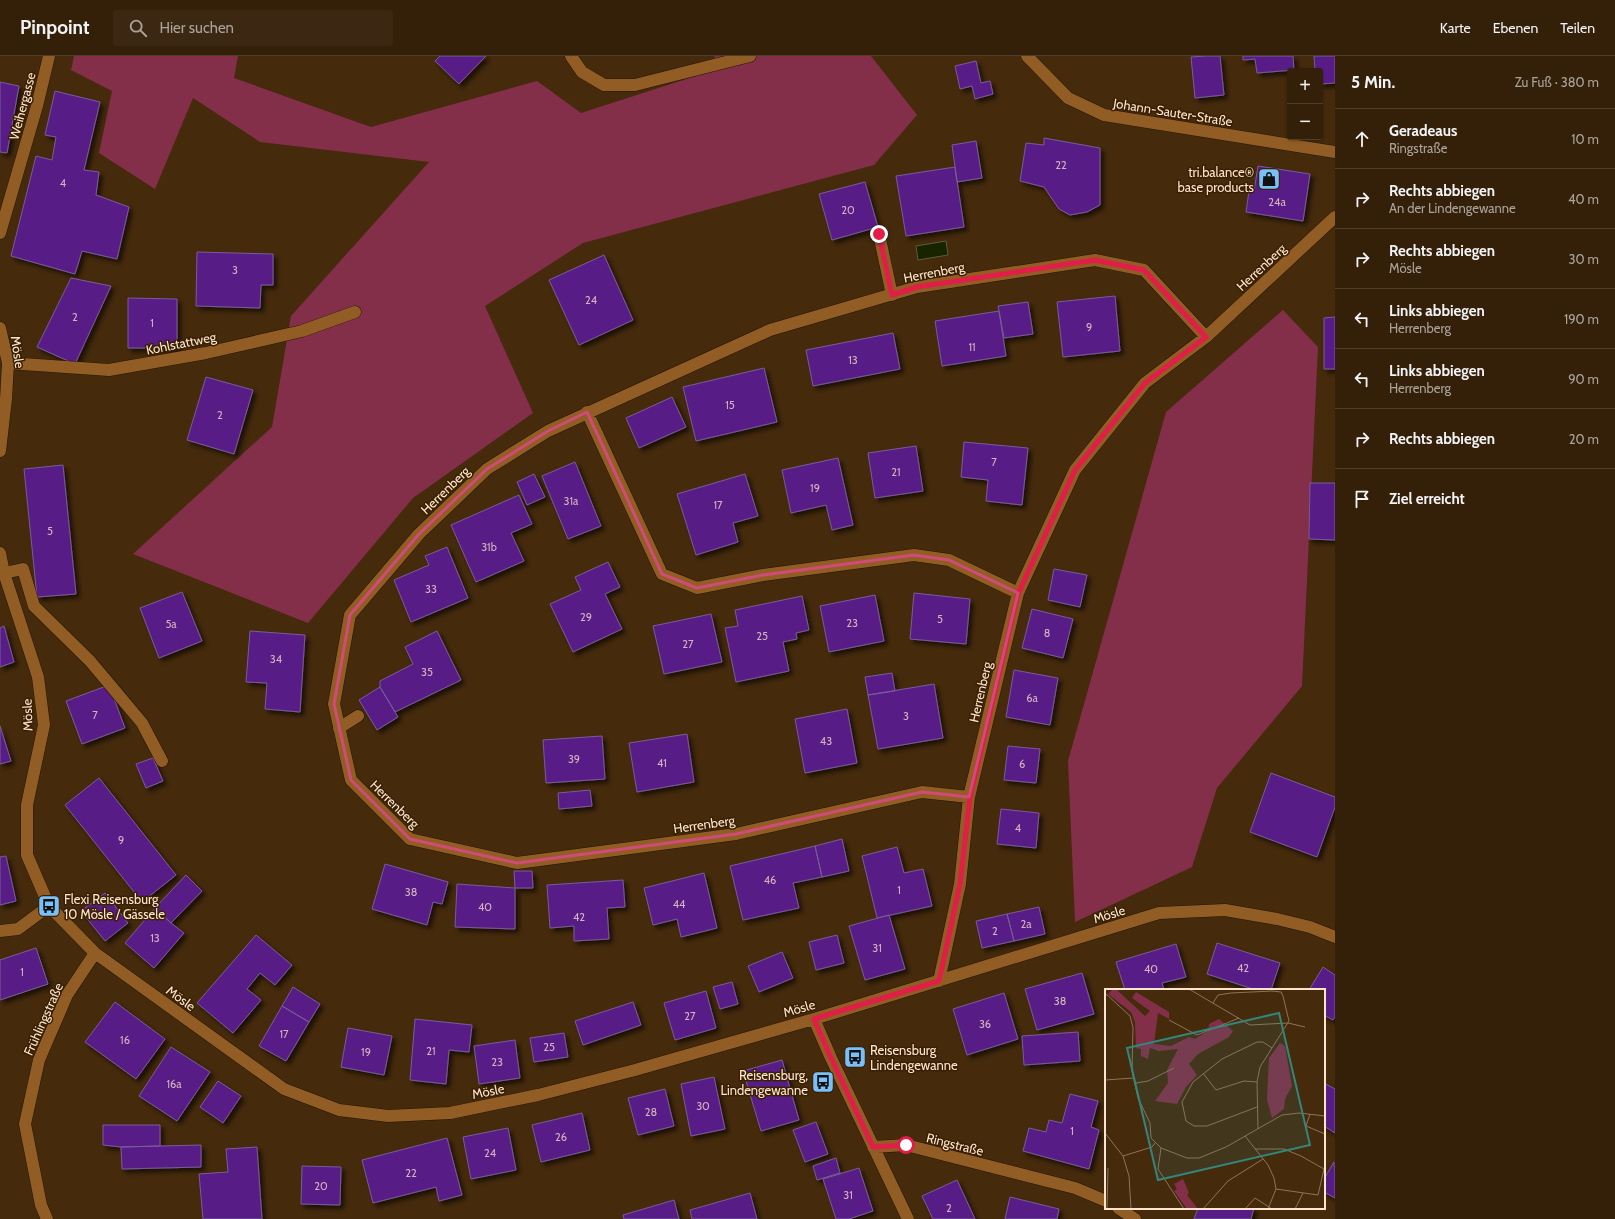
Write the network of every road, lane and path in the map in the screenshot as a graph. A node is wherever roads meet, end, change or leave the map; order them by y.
1 (49, 56) edge
2 (571, 56) edge
3 (750, 56) edge
4 (1027, 56) edge
5 (1335, 152) edge
6 (1335, 217) edge
7 (0, 233) edge
8 (879, 234) dead end
9 (892, 295) junction
10 (355, 312) dead end
11 (0, 328) edge
12 (1206, 337) junction
13 (8, 363) junction
14 (587, 412) junction
15 (0, 451) edge
16 (0, 553) edge
17 (4, 573) junction
18 (1018, 594) junction
19 (358, 716) dead end
20 (339, 728) junction
21 (162, 761) dead end
22 (970, 797) junction
23 (49, 906) junction
24 (0, 931) edge
25 (1335, 937) edge
26 (95, 953) junction
27 (939, 981) junction
28 (814, 1019) junction
29 (873, 1147) junction
30 (1105, 1201) edge
31 (1120, 1209) edge
32 (47, 1219) edge
33 (908, 1219) edge
34 (1135, 1219) edge

1 - 7 street, Weihergasse
2 - 3 street
4 - 5 street, Johann-Sauter-Straße
6 - 12 street, Herrenberg
8 - 9 street
9 - 12 street, Herrenberg
9 - 14 street, Herrenberg
10 - 13 street, Kohlstattweg
11 - 13 street, Mösle
12 - 18 street, Herrenberg
13 - 15 street, Mösle
14 - 18 street
14 - 20 street, Herrenberg
16 - 17 street, Mösle
17 - 21 street
17 - 23 street, Mösle
18 - 22 street, Herrenberg
19 - 20 street
20 - 22 street, Herrenberg
22 - 27 street, Herrenberg
23 - 24 street
23 - 26 street, Mösle
25 - 27 street, Mösle
26 - 28 street, Mösle
26 - 32 street, Frühlingstraße
27 - 28 street, Mösle
28 - 29 street
29 - 30 street, Ringstraße
29 - 33 street
31 - 34 street

